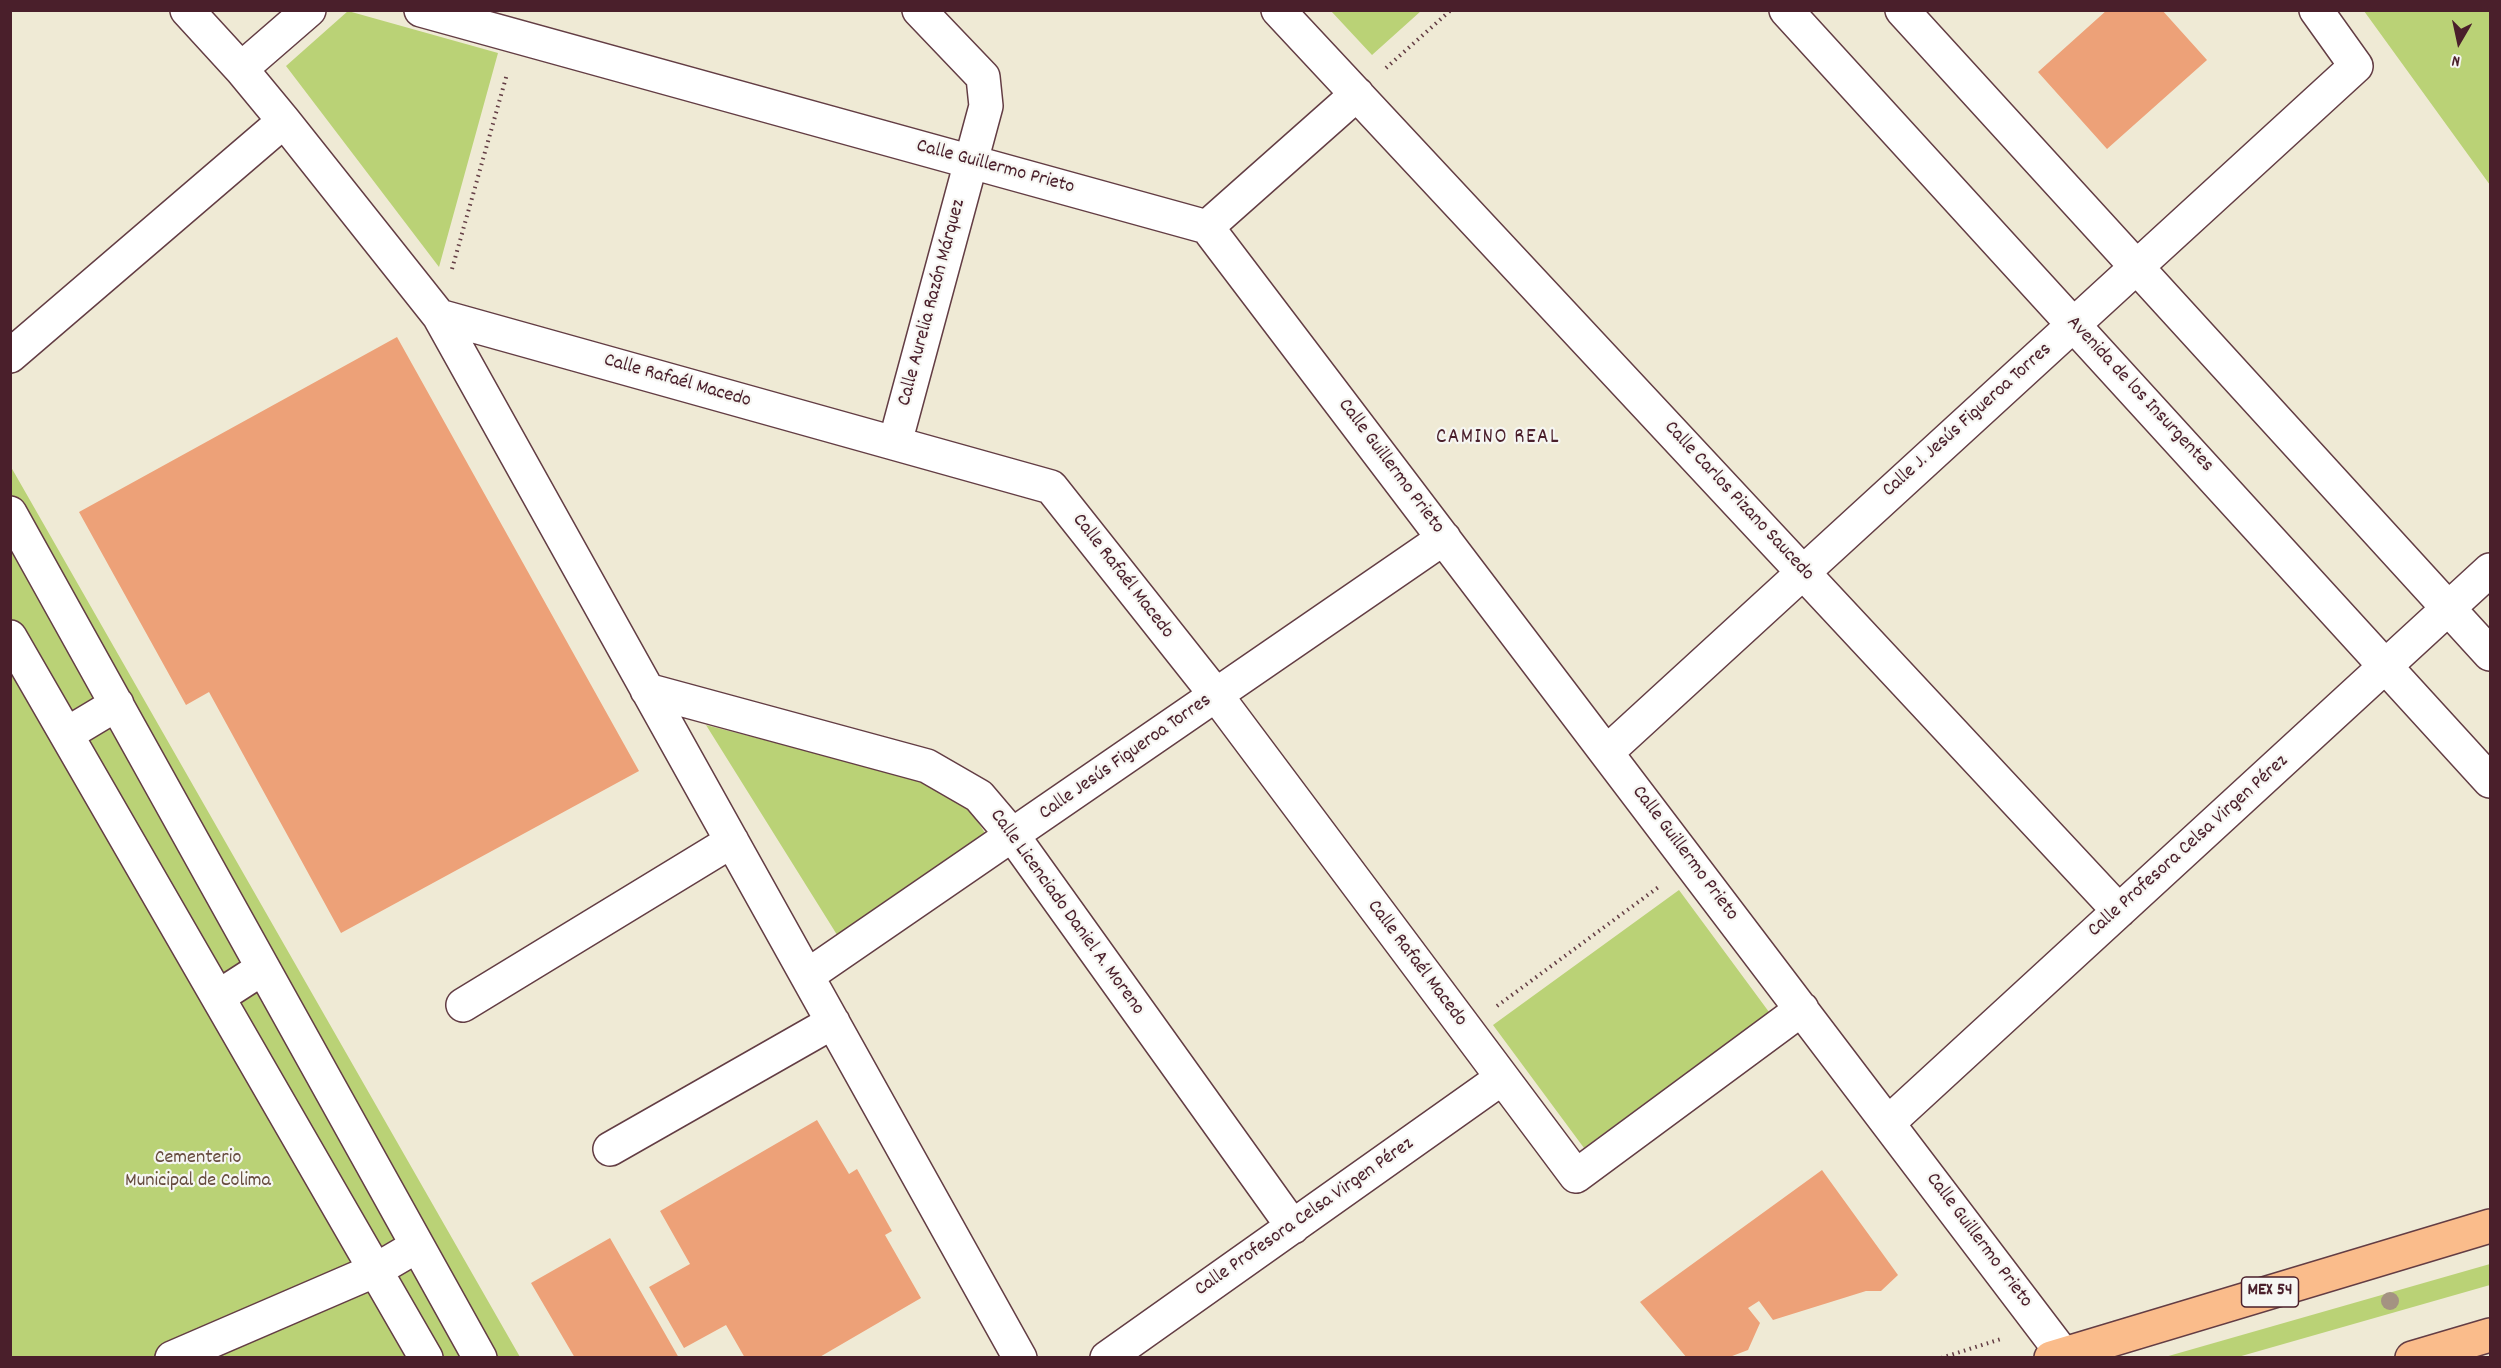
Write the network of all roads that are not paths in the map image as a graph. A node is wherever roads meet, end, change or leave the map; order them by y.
1 (187, 10) edge
2 (309, 10) edge
3 (421, 10) edge
4 (920, 10) edge
5 (1278, 10) edge
6 (1786, 10) edge
7 (1902, 10) edge
8 (2316, 10) edge
9 (240, 69) junction
10 (1356, 94) junction
11 (284, 121) junction
12 (971, 161) junction
13 (1207, 227) junction
14 (2136, 267) junction
15 (439, 316) junction
16 (2073, 324) junction
17 (10, 356) edge
18 (895, 443) junction
19 (10, 513) edge
20 (1444, 538) junction
21 (2490, 570) edge
22 (1803, 572) junction
23 (2449, 609) junction
24 (10, 637) edge
25 (2490, 654) edge
26 (2387, 666) junction
27 (648, 690) junction
28 (1216, 695) junction
29 (117, 704) junction
30 (67, 734) junction
31 (1606, 752) junction
32 (2490, 781) edge
33 (1013, 836) junction
34 (732, 842) junction
35 (2119, 911) junction
36 (263, 968) junction
37 (807, 976) junction
38 (218, 997) junction
39 (463, 1005) dead end
40 (1802, 1010) junction
41 (833, 1023) junction
42 (1502, 1078) junction
43 (1888, 1123) junction
44 (610, 1149) dead end
45 (2490, 1226) edge
46 (1293, 1227) junction
47 (417, 1246) junction
48 (376, 1270) junction
49 (2490, 1335) edge
50 (2060, 1356) edge
51 (172, 1358) edge
52 (426, 1358) edge
53 (480, 1358) edge
54 (1020, 1358) edge
55 (1107, 1358) edge
56 (2412, 1358) edge

1 - 9 street
2 - 9 street
3 - 12 street, Calle Guillermo Prieto
4 - 12 street, Calle Aurelia Razón Márquez
5 - 10 street, Calle Carlos Pizano Saucedo
6 - 16 street, Avenida de los Insurgentes
7 - 14 street
8 - 14 street, Calle J. Jesús Figueroa Torres
9 - 11 street
10 - 13 street
10 - 22 street, Calle Carlos Pizano Saucedo
11 - 15 street
11 - 17 street
12 - 13 street, Calle Guillermo Prieto
12 - 18 street, Calle Aurelia Razón Márquez
13 - 20 street, Calle Guillermo Prieto
14 - 16 street, Calle J. Jesús Figueroa Torres
14 - 23 street
15 - 18 street, Calle Rafaél Macedo
15 - 27 street
16 - 22 street, Calle J. Jesús Figueroa Torres
16 - 26 street, Avenida de los Insurgentes
18 - 28 street, Calle Rafaél Macedo
19 - 29 street
20 - 28 street, Calle Jesús Figueroa Torres
20 - 31 street, Calle Guillermo Prieto
21 - 23 street, Calle Profesora Celsa Virgen Pérez
22 - 31 street, Calle J. Jesús Figueroa Torres
22 - 35 street, Calle Carlos Pizano Saucedo
23 - 25 street
23 - 26 street, Calle Profesora Celsa Virgen Pérez
24 - 30 street
26 - 32 street, Avenida de los Insurgentes
26 - 35 street, Calle Profesora Celsa Virgen Pérez
27 - 33 street, Calle Licenciado Daniel A. Moreno
27 - 34 street
28 - 33 street, Calle Jesús Figueroa Torres
28 - 42 street, Calle Rafaél Macedo
29 - 30 street
29 - 36 street
30 - 38 street
31 - 40 street, Calle Guillermo Prieto
33 - 37 street, Calle Jesús Figueroa Torres
33 - 46 street, Calle Licenciado Daniel A. Moreno
34 - 37 street
34 - 39 street
35 - 43 street, Calle Profesora Celsa Virgen Pérez
36 - 38 street
36 - 47 street
37 - 41 street
38 - 48 street
40 - 42 street, Calle Rafaél Macedo
40 - 43 street, Calle Guillermo Prieto
41 - 44 street
41 - 54 street
42 - 46 street, Calle Profesora Celsa Virgen Pérez
43 - 50 street, Calle Guillermo Prieto
45 - 50 main road, MEX 54
46 - 55 street, Calle Profesora Celsa Virgen Pérez
47 - 48 street
47 - 53 street
48 - 51 street
48 - 52 street
49 - 56 main road

